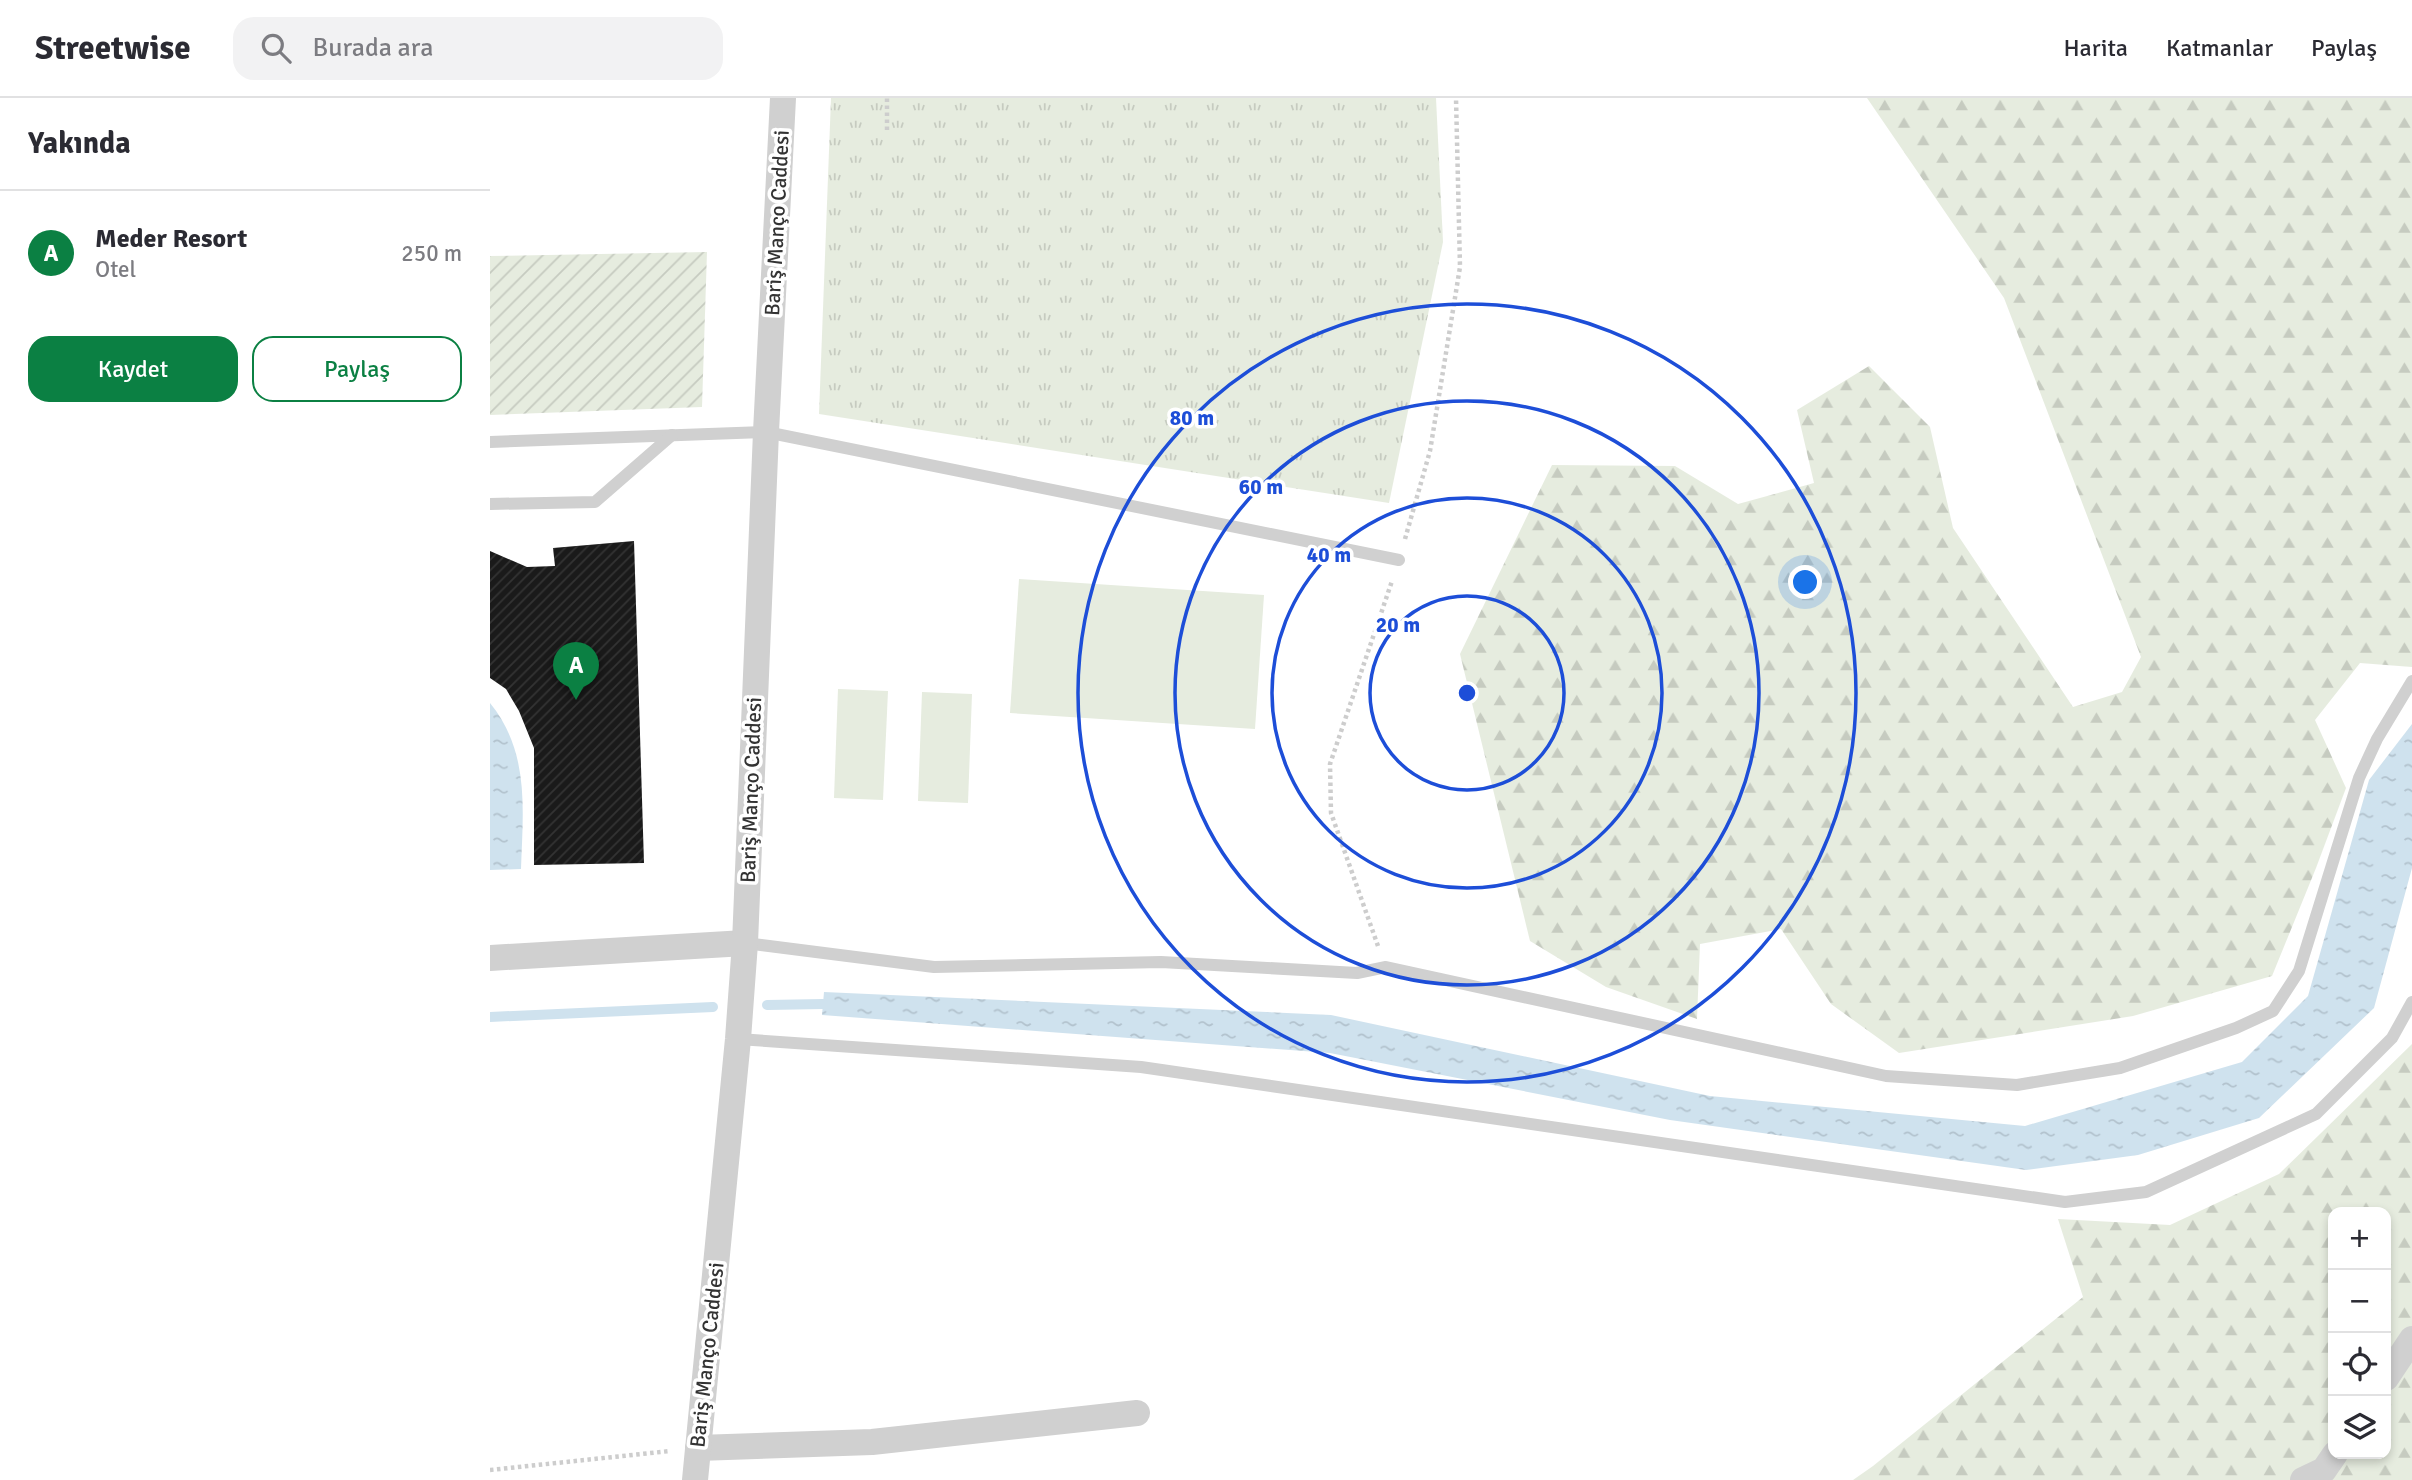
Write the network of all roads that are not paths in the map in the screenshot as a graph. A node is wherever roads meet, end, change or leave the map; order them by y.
1 (783, 98) edge
2 (766, 432) junction
3 (672, 435) junction
4 (490, 442) edge
5 (490, 504) edge
6 (1399, 560) dead end
7 (2412, 681) edge
8 (745, 943) junction
9 (490, 958) edge
10 (2412, 1002) edge
11 (738, 1039) junction
12 (2412, 1339) edge
13 (2391, 1370) edge
14 (1137, 1413) dead end
15 (698, 1448) junction
16 (2332, 1459) edge
17 (695, 1480) edge
18 (2304, 1480) edge

1 - 2 street, Bariş Manço Caddesi
2 - 3 lane
2 - 6 lane
2 - 8 street, Bariş Manço Caddesi
3 - 4 lane
3 - 5 lane
7 - 8 lane
8 - 9 street
8 - 11 street, Bariş Manço Caddesi
10 - 11 lane
11 - 15 street, Bariş Manço Caddesi
12 - 13 street
14 - 15 street
15 - 17 street, Bariş Manço Caddesi
16 - 18 street

